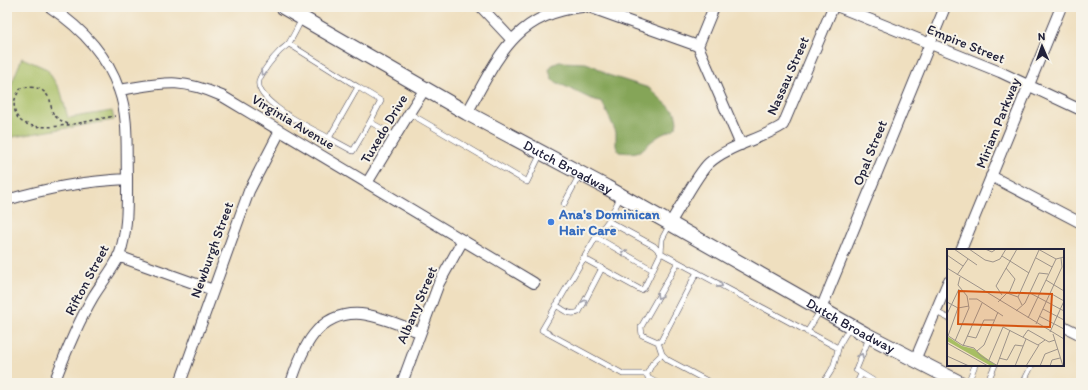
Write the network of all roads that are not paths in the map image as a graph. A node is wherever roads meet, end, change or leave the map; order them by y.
1 (50, 7) edge
2 (283, 7) edge
3 (481, 7) edge
4 (582, 7) edge
5 (589, 7) edge
6 (714, 7) edge
7 (833, 7) edge
8 (839, 7) edge
9 (946, 7) edge
10 (1061, 7) edge
11 (302, 18) junction
12 (511, 39) junction
13 (289, 44) junction
14 (930, 44) junction
15 (698, 46) junction
16 (1028, 86) junction
17 (358, 88) junction
18 (425, 89) junction
19 (119, 90) junction
20 (1081, 110) edge
21 (409, 113) junction
22 (467, 113) junction
23 (370, 122) junction
24 (280, 131) junction
25 (395, 136) junction
26 (329, 138) junction
27 (742, 145) junction
28 (541, 152) junction
29 (581, 173) junction
30 (991, 176) junction
31 (126, 180) junction
32 (367, 183) junction
33 (621, 195) junction
34 (7, 200) edge
35 (564, 204) dead end
36 (608, 221) junction
37 (670, 223) junction
38 (1081, 223) edge
39 (596, 237) junction
40 (463, 240) junction
41 (961, 249) edge
42 (661, 253) junction
43 (118, 256) junction
44 (584, 258) junction
45 (678, 262) junction
46 (602, 268) junction
47 (653, 270) junction
48 (697, 272) junction
49 (534, 283) dead end
50 (947, 287) edge
51 (213, 290) junction
52 (945, 297) edge
53 (556, 305) junction
54 (821, 309) junction
55 (936, 312) junction
56 (947, 318) edge
57 (850, 326) junction
58 (1064, 326) edge
59 (420, 332) junction
60 (806, 332) junction
61 (1081, 335) edge
62 (870, 337) junction
63 (658, 342) junction
64 (838, 348) junction
65 (662, 354) junction
66 (915, 360) junction
67 (975, 366) edge
68 (995, 366) edge
69 (1032, 366) edge
70 (647, 374) junction
71 (861, 374) junction
72 (54, 383) edge
73 (180, 383) edge
74 (291, 383) edge
75 (402, 383) edge
76 (657, 383) edge
77 (711, 383) edge
78 (824, 383) edge
79 (857, 383) edge
80 (877, 383) edge
81 (960, 383) edge
82 (968, 383) edge
83 (987, 383) edge
84 (1023, 383) edge

1 - 19 street
2 - 11 main road, Dutch Broadway
3 - 12 street
4 - 12 street
5 - 15 street
6 - 15 street
7 - 27 street, Nassau Street
8 - 14 street, Empire Street
9 - 14 street, Opal Street
10 - 16 street, Miriam Parkway
11 - 13 lane
11 - 18 main road, Dutch Broadway
12 - 22 street
13 - 17 lane
13 -> 26 lane
14 - 16 street, Empire Street
14 - 54 street, Opal Street
15 - 27 street
16 - 20 street, Empire Street
16 - 30 street, Miriam Parkway
17 - 23 lane
17 - 26 lane
18 - 21 street, Tuxedo Drive
18 - 22 main road, Dutch Broadway
19 - 24 street, Virginia Avenue
19 - 31 street, Rifton Street
21 - 25 street, Tuxedo Drive
21 - 28 lane
22 - 28 main road, Dutch Broadway
23 - 25 lane
23 - 26 lane
24 - 32 street, Virginia Avenue
24 - 51 street, Newburgh Street
25 - 32 street, Tuxedo Drive
27 - 37 street, Nassau Street
28 - 29 main road, Dutch Broadway
29 - 33 main road, Dutch Broadway
29 - 35 lane
30 - 38 street
30 - 41 street, Miriam Parkway
31 - 34 street
31 - 43 street, Rifton Street
32 - 40 street, Virginia Avenue
33 - 36 lane
33 - 37 main road, Dutch Broadway
36 - 39 lane
36 - 42 lane
37 - 42 lane
37 - 54 main road, Dutch Broadway
39 - 44 lane
47 -> 39 lane
40 - 49 street, Virginia Avenue
40 - 59 street, Albany Street
42 - 45 lane
42 - 47 lane
43 - 51 street
43 - 72 street, Rifton Street
44 - 46 lane
44 - 53 lane
45 - 48 lane
45 -> 63 lane
46 - 47 lane
53 -> 46 lane
48 -> 60 lane
48 - 63 lane
50 - 52 street
51 - 73 street, Newburgh Street
52 - 55 street
53 - 70 lane
54 - 57 main road, Dutch Broadway
54 - 60 lane
55 - 56 lane
55 - 66 street
57 - 62 main road, Dutch Broadway
57 - 64 lane
58 - 61 street
59 - 74 street
59 - 75 street, Albany Street
60 - 64 lane
62 - 66 main road, Dutch Broadway
71 -> 62 lane
63 - 65 lane
64 - 78 lane
65 - 70 lane
65 - 77 lane
66 - 81 main road, Dutch Broadway
67 - 82 lane
68 - 83 lane
69 - 84 lane
70 - 76 lane
71 - 79 lane
71 - 80 lane

